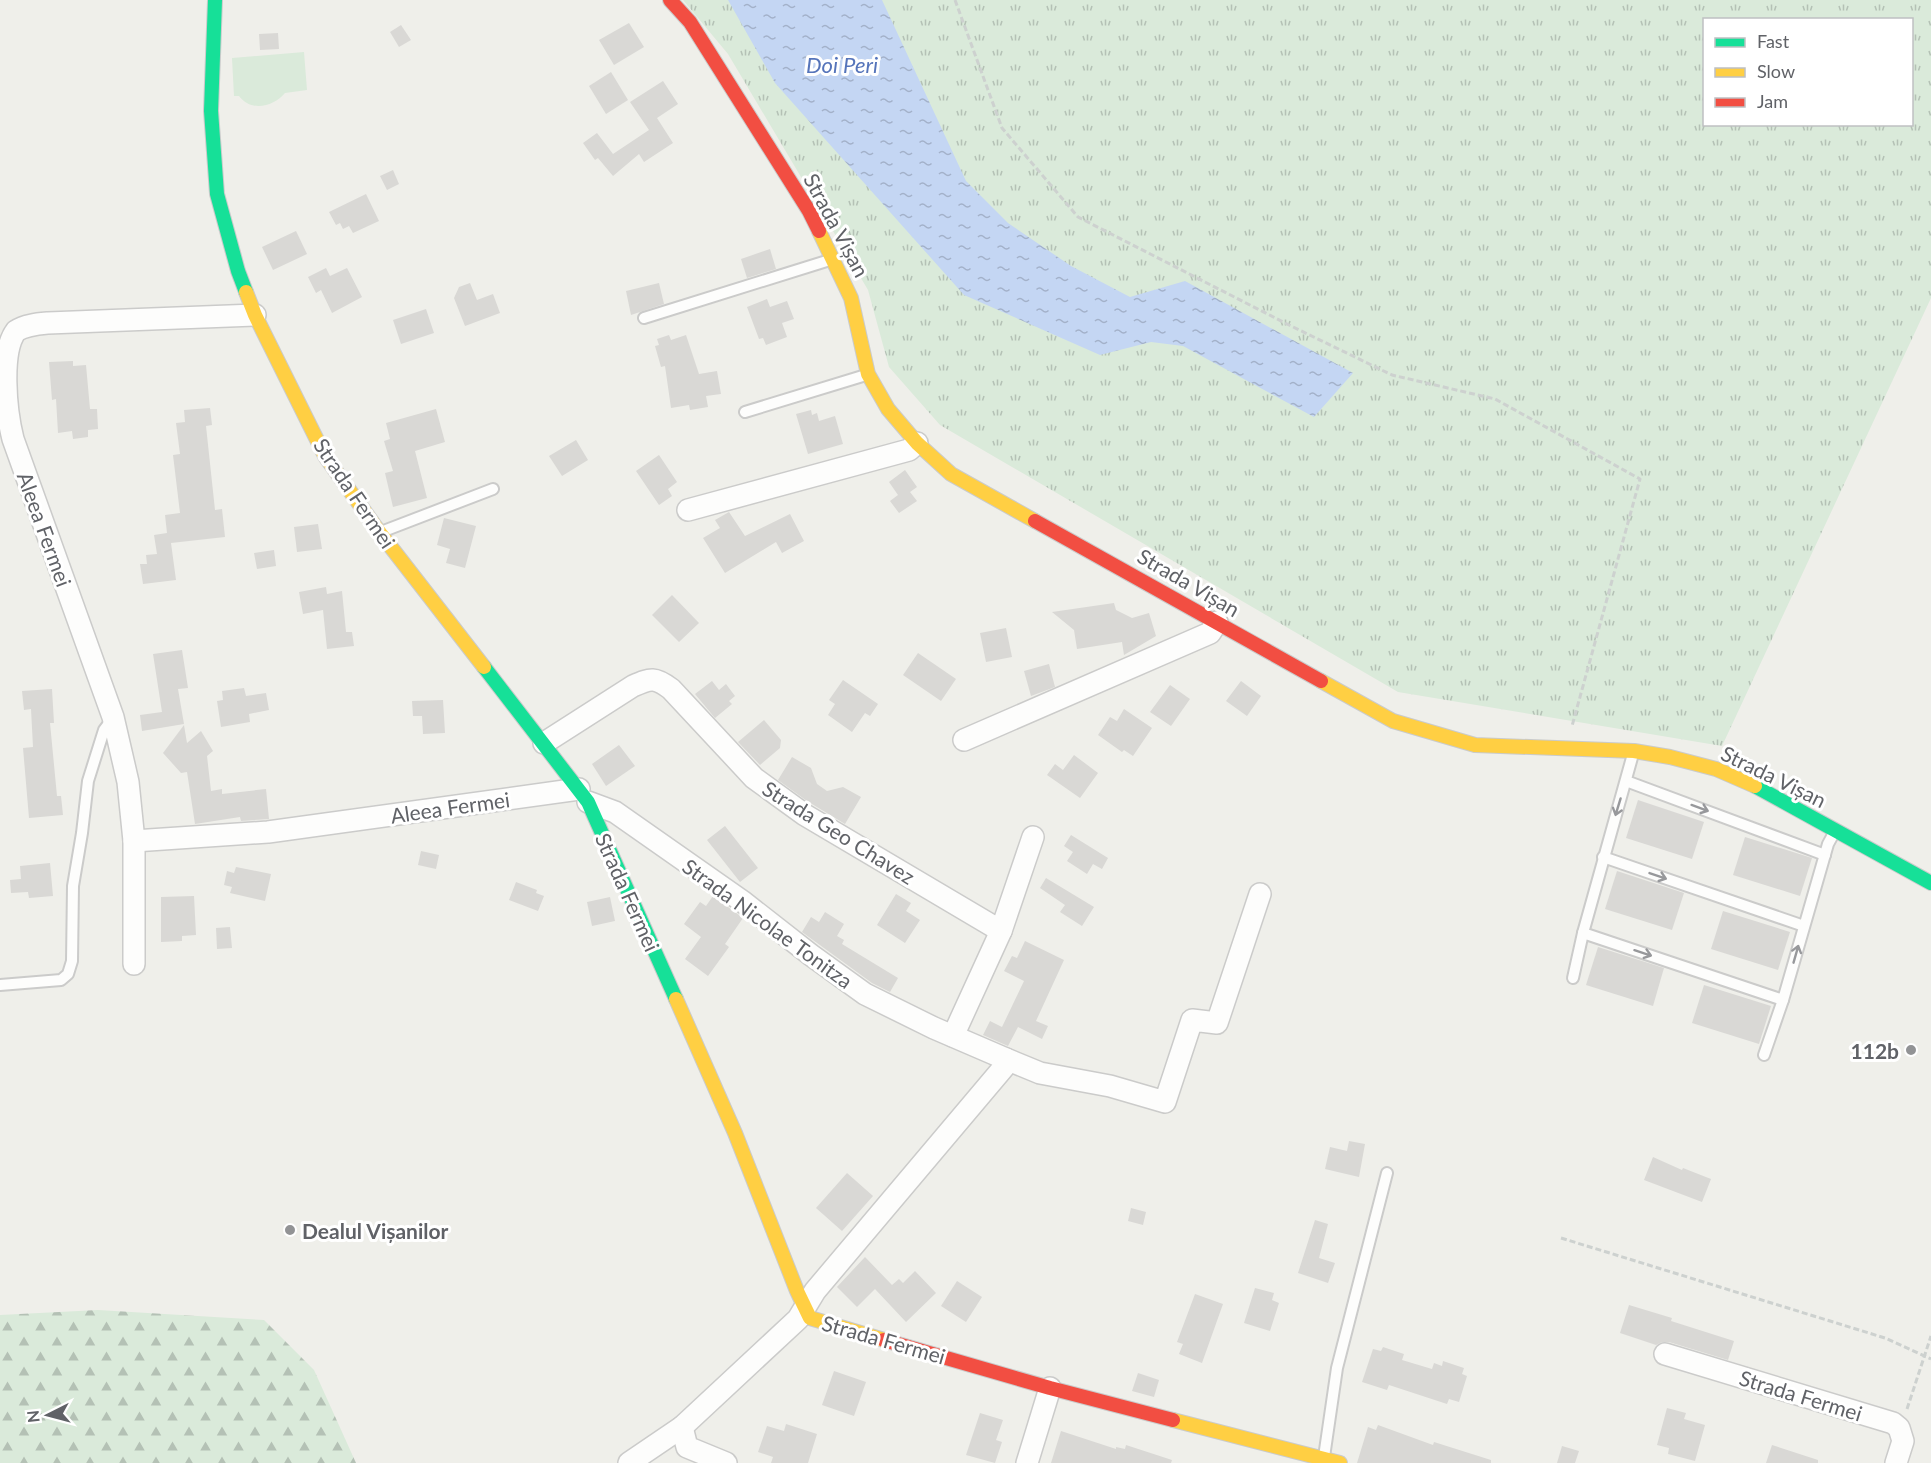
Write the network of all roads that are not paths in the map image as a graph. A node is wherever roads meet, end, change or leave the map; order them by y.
1 (215, 0) edge
2 (670, 0) edge
3 (834, 259) junction
4 (255, 315) junction
5 (644, 318) dead end
6 (868, 374) junction
7 (746, 411) dead end
8 (917, 442) junction
9 (493, 489) dead end
10 (688, 510) dead end
11 (380, 533) junction
12 (1217, 622) junction
13 (113, 717) junction
14 (964, 740) dead end
15 (544, 743) junction
16 (1634, 751) junction
17 (1626, 781) junction
18 (583, 795) junction
19 (1836, 830) junction
20 (1033, 837) dead end
21 (138, 840) junction
22 (1825, 855) junction
23 (1603, 857) junction
24 (1931, 883) edge
25 (1260, 894) dead end
26 (1804, 926) junction
27 (1001, 931) junction
28 (1583, 933) junction
29 (134, 964) dead end
30 (1573, 978) dead end
31 (0, 985) edge
32 (1783, 1000) junction
33 (953, 1036) junction
34 (1764, 1055) dead end
35 (1006, 1059) junction
36 (1387, 1173) dead end
37 (804, 1308) junction
38 (1665, 1354) dead end
39 (1050, 1388) junction
40 (682, 1427) junction
41 (1324, 1458) junction
42 (630, 1463) edge
43 (726, 1463) edge
44 (1027, 1463) edge
45 (1340, 1463) edge
46 (1896, 1463) edge

1 - 4 street, Strada Fermei
2 - 3 street, Strada Vișan
3 - 5 lane
3 - 6 street, Strada Vișan
4 - 11 street, Strada Fermei
4 - 13 street, Aleea Fermei
6 - 7 lane
6 - 8 street, Strada Vișan
8 - 10 street
8 - 12 street, Strada Vișan
9 - 11 lane
11 - 15 street, Strada Fermei
12 - 14 street
12 - 16 street, Strada Vișan
13 - 21 street, Aleea Fermei
13 - 31 lane
15 - 18 street, Strada Fermei
15 - 27 street, Strada Geo Chavez
16 - 17 lane
16 - 19 street, Strada Vișan
17 -> 22 lane
17 -> 23 lane
18 - 21 street, Aleea Fermei
18 - 33 street, Strada Nicolae Tonitza
18 - 37 street, Strada Fermei
19 - 22 lane
19 - 24 street, Strada Vișan
20 - 27 street
21 - 29 street, Aleea Fermei
22 - 26 lane
23 -> 26 lane
23 - 28 lane
25 - 35 street, Strada Nicolae Tonitza
32 -> 26 lane
27 - 33 street
28 - 30 lane
28 -> 32 lane
32 - 34 lane
33 - 35 street, Strada Nicolae Tonitza
35 - 37 street
36 - 41 lane
37 - 39 street, Strada Fermei
37 - 40 street
38 - 46 street, Strada Fermei
39 - 41 street, Strada Fermei
39 - 44 street
40 - 42 street
40 - 43 street
41 - 45 street, Strada Fermei

